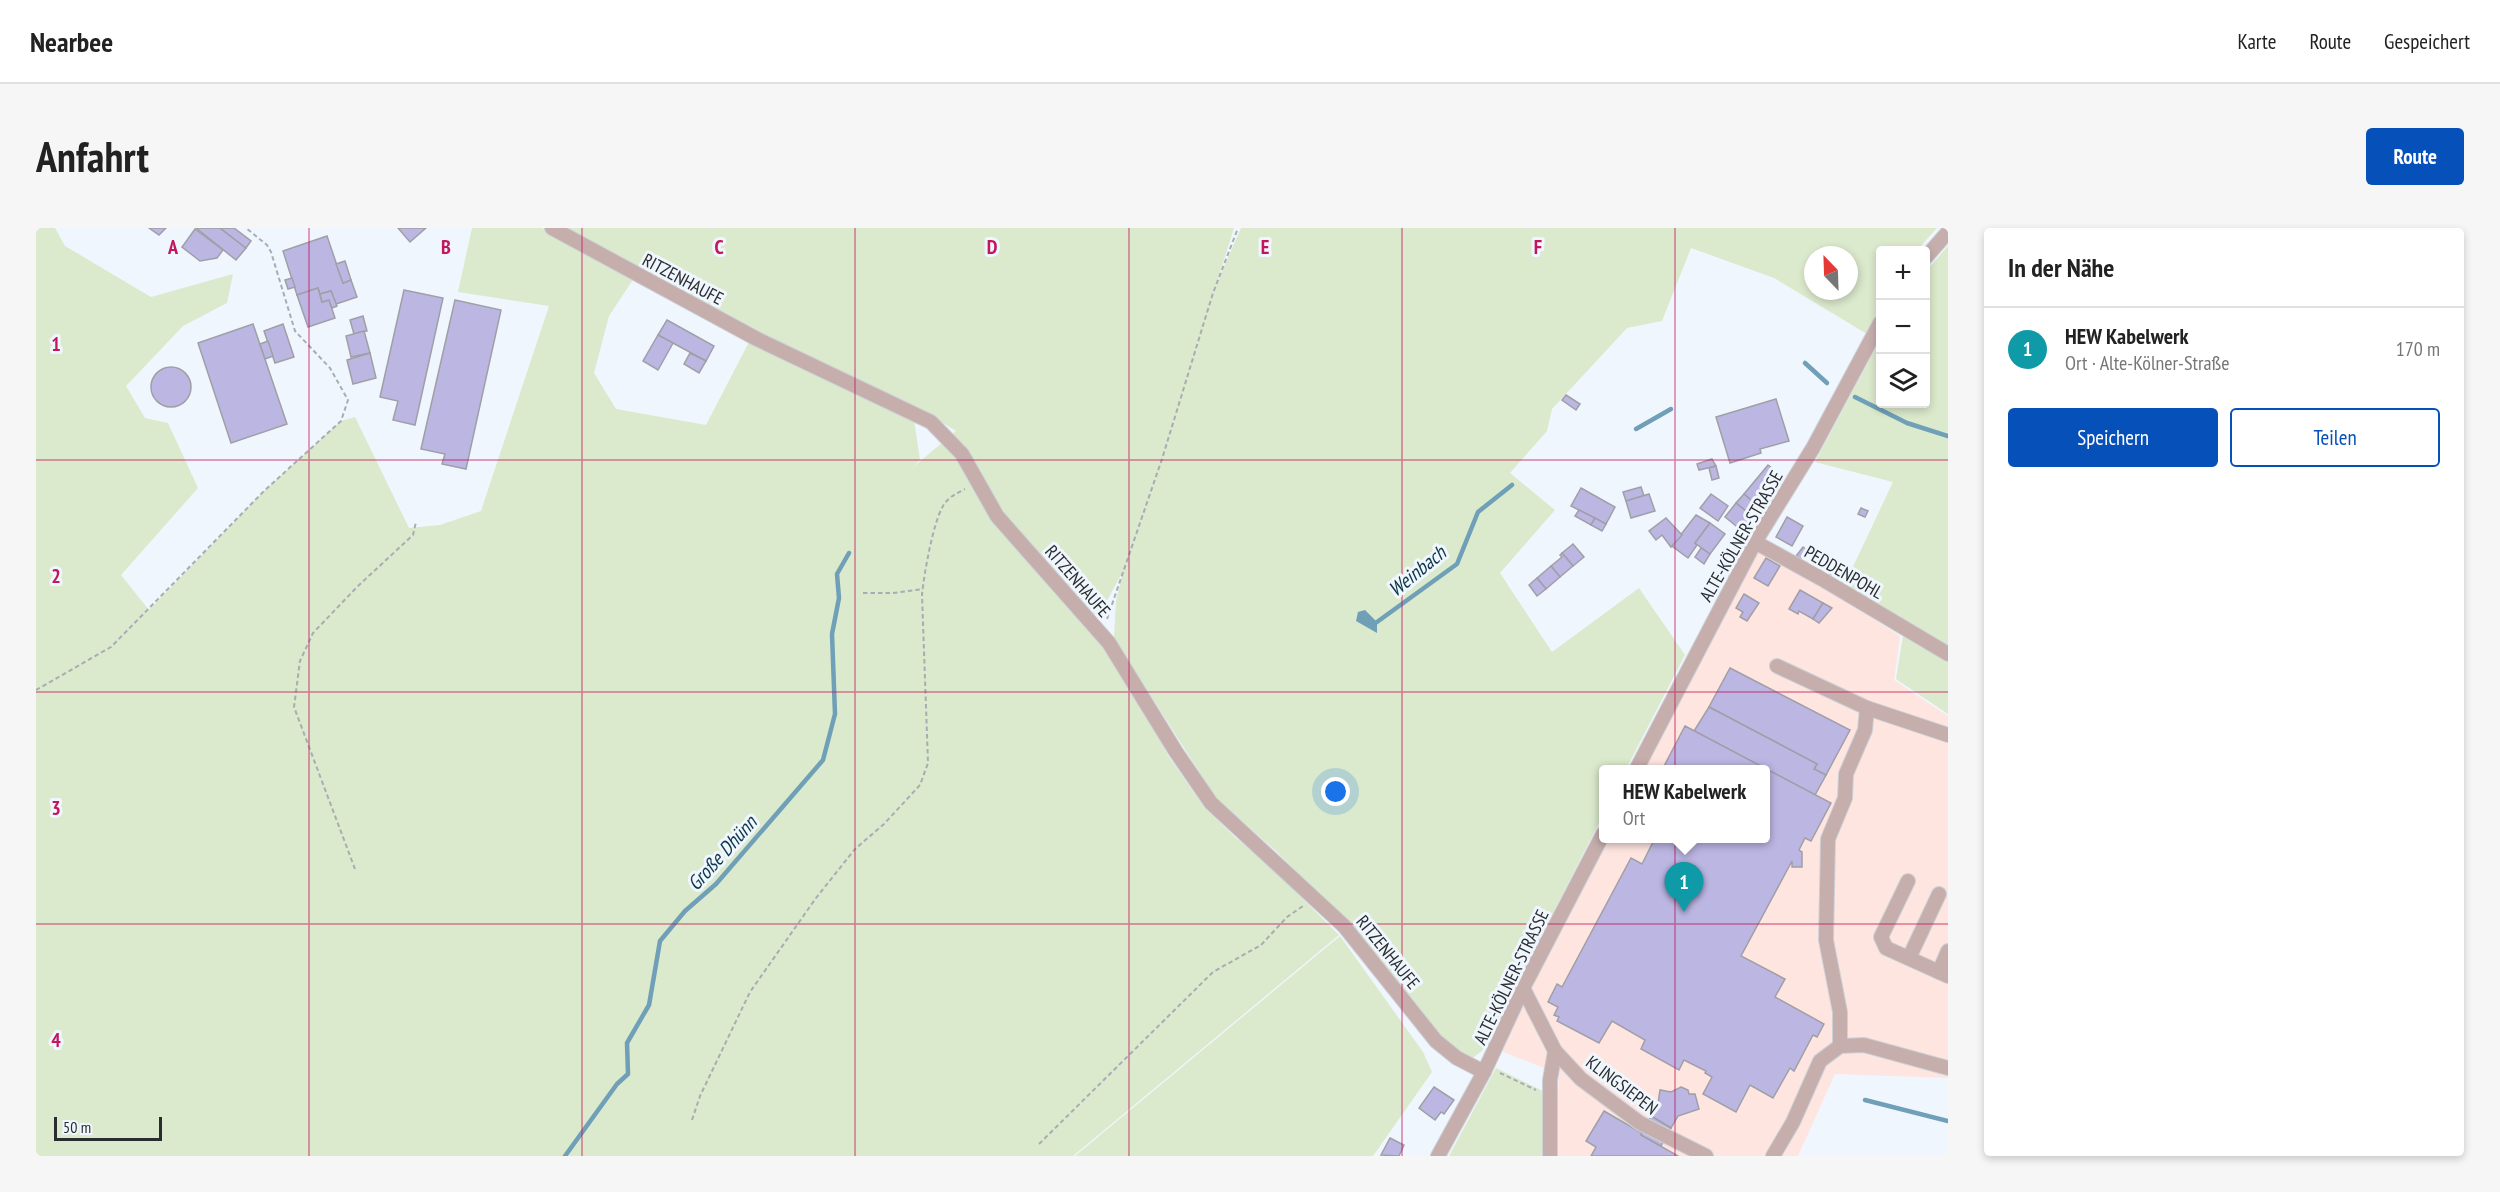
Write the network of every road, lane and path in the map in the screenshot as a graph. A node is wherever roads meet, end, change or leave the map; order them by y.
1 (246, 228) edge
2 (552, 228) edge
3 (1238, 228) edge
4 (1948, 232) edge
5 (1930, 252) edge
6 (1876, 332) edge
7 (978, 482) junction
8 (416, 522) dead end
9 (1755, 542) junction
10 (923, 589) junction
11 (863, 593) dead end
12 (1100, 633) junction
13 (1948, 654) edge
14 (1777, 666) dead end
15 (36, 690) edge
16 (1867, 708) junction
17 (1948, 735) edge
18 (1639, 765) edge
19 (1599, 842) edge
20 (355, 869) dead end
21 (1908, 881) dead end
22 (1939, 894) dead end
23 (1315, 897) junction
24 (1948, 951) edge
25 (1909, 958) junction
26 (1944, 974) edge
27 (1523, 988) junction
28 (1840, 1046) junction
29 (1555, 1051) junction
30 (1948, 1068) edge
31 (1486, 1069) junction
32 (1552, 1099) junction
33 (692, 1120) dead end
34 (1039, 1144) dead end
35 (1438, 1156) edge
36 (1550, 1156) edge
37 (1706, 1156) edge
38 (1773, 1156) edge

1 - 15 path
2 - 7 street, RITZENHAUFE
3 - 12 path
4 - 5 street
6 - 9 street, ALTE-KÖLNER-STRASSE
7 - 10 path
7 - 12 street, RITZENHAUFE
8 - 20 path
9 - 13 street, PEDDENPOHL
9 - 18 street, ALTE-KÖLNER-STRASSE
10 - 11 path
10 - 33 path
12 - 23 street, RITZENHAUFE
14 - 16 street
16 - 17 street
16 - 28 street
19 - 27 street, ALTE-KÖLNER-STRASSE
21 - 25 street
22 - 25 street
23 - 31 street, RITZENHAUFE
23 - 34 path
24 - 26 street
25 - 26 street
27 - 29 street, KLINGSIEPEN
27 - 31 street, ALTE-KÖLNER-STRASSE
28 - 30 street
28 - 38 street
29 - 32 street
29 - 37 street, KLINGSIEPEN
31 - 32 path
31 - 35 street
32 - 36 street

